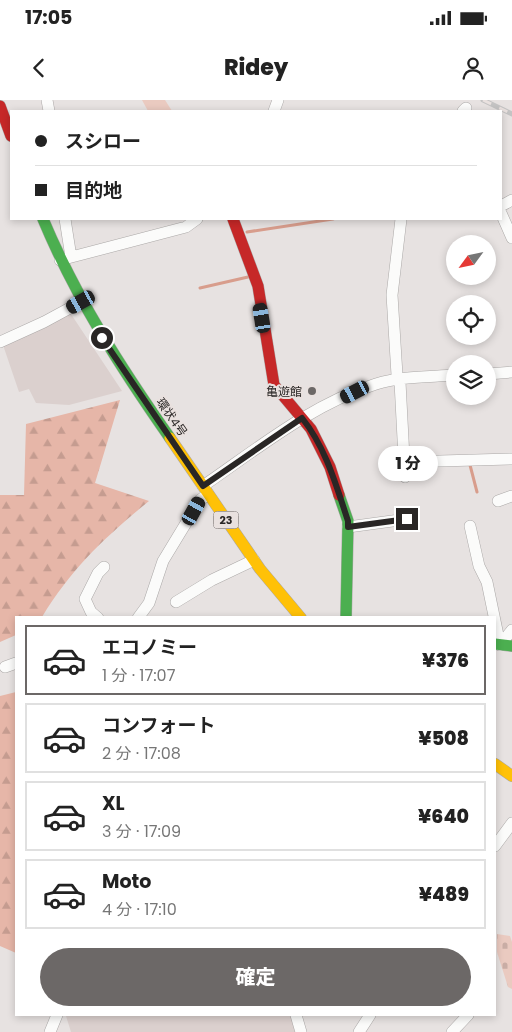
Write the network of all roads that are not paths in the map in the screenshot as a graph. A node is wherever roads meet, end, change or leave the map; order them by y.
1 (0, 106) edge
2 (3, 122) edge
3 (10, 134) edge
4 (502, 215) edge
5 (44, 220) edge
6 (68, 220) edge
7 (195, 220) edge
8 (233, 220) edge
9 (401, 220) edge
10 (512, 238) edge
11 (66, 258) junction
12 (81, 302) junction
13 (0, 342) edge
14 (512, 372) edge
15 (496, 373) edge
16 (446, 375) edge
17 (399, 378) junction
18 (302, 418) junction
19 (512, 459) edge
20 (405, 462) junction
21 (405, 477) dead end
22 (206, 490) junction
23 (512, 496) edge
24 (498, 501) dead end
25 (407, 519) dead end
26 (470, 526) dead end
27 (348, 527) junction
28 (254, 560) junction
29 (104, 567) dead end
30 (176, 602) dead end
31 (96, 616) edge
32 (139, 616) edge
33 (299, 616) edge
34 (346, 616) edge
35 (495, 616) edge
36 (496, 620) edge
37 (512, 630) edge
38 (502, 645) edge
39 (15, 663) edge
40 (5, 667) dead end
41 (496, 765) edge
42 (512, 776) edge
43 (512, 823) edge
44 (496, 845) edge
45 (57, 1016) edge
46 (296, 1016) edge
47 (369, 1016) edge
48 (467, 1016) edge
49 (50, 1032) edge
50 (301, 1032) edge
51 (359, 1032) edge
52 (452, 1032) edge

1 - 2 main road
2 - 3 main road
4 - 10 street
5 - 11 main road, 環状4号 / 23
6 - 11 street
7 - 11 street
8 - 18 main road
9 - 17 street
11 - 12 main road, 環状4号 / 23
12 - 13 street
12 - 22 main road, 環状4号 / 23
14 - 15 street
16 - 17 street
17 - 18 street
17 - 20 street
18 - 22 street
18 - 27 main road
19 - 20 street
20 - 21 street
22 - 28 main road, 環状4号 / 23
22 - 32 street
23 - 24 street
25 - 27 street
26 - 35 street
27 - 34 main road
28 - 30 street
28 - 33 main road, 環状4号 / 23
29 - 31 street
36 - 38 street
37 - 38 street
39 - 40 street
41 - 42 main road
43 - 44 street
45 - 49 street
46 - 50 street
47 - 51 street
48 - 52 street

